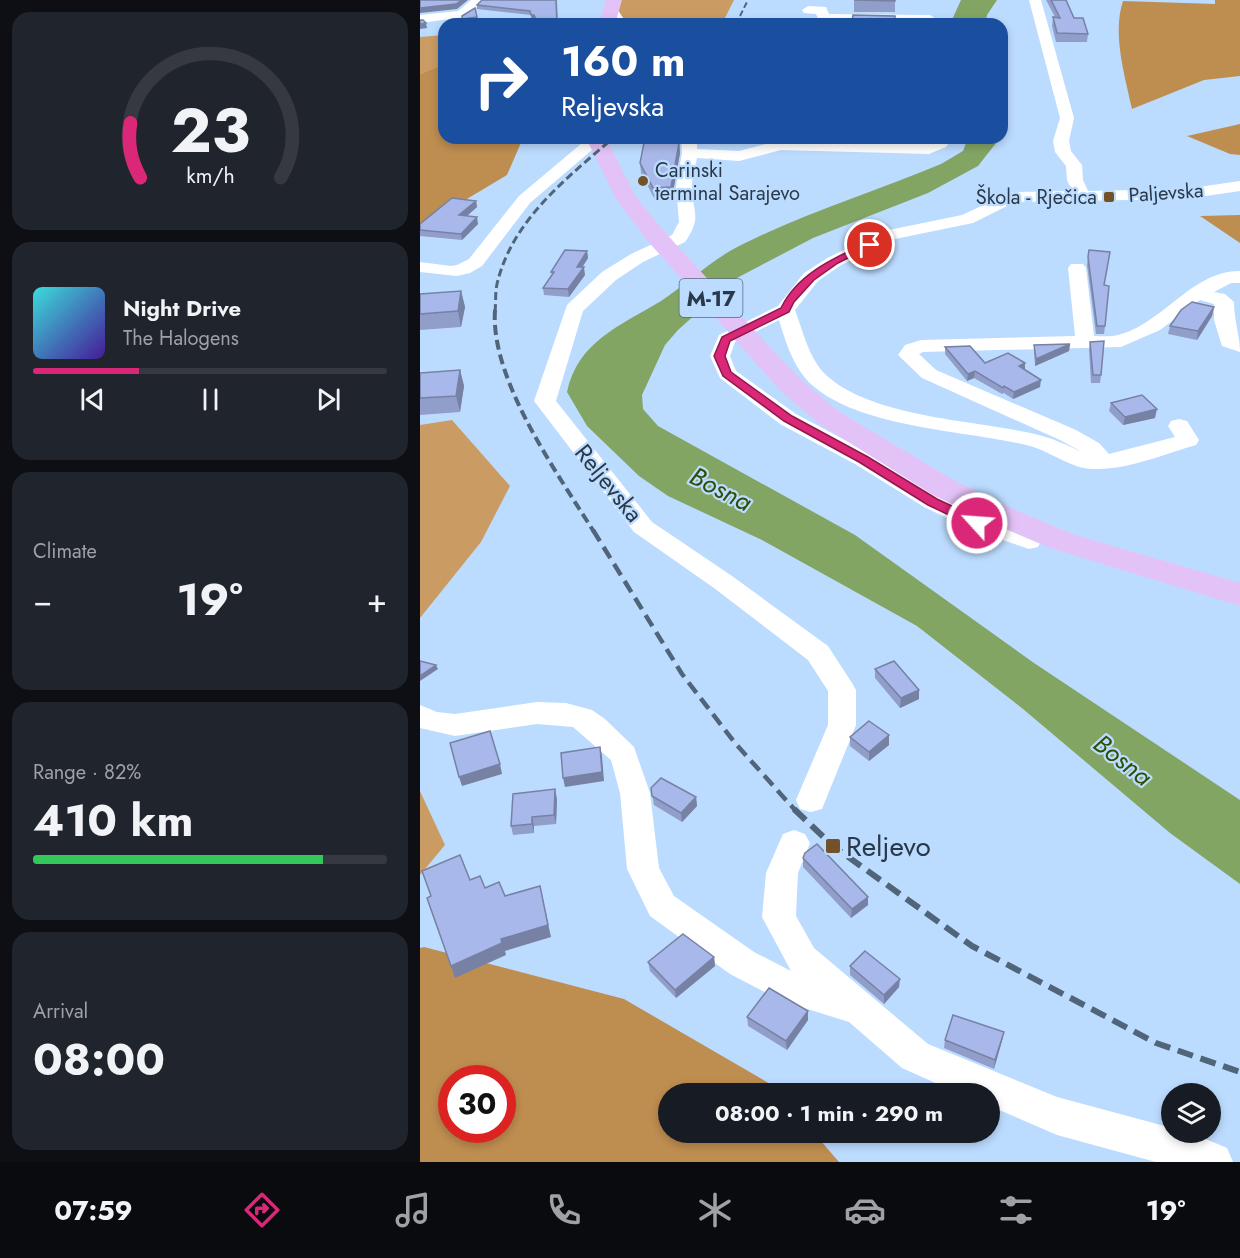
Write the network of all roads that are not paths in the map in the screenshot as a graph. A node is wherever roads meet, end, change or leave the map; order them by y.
1 (479, 0) edge
2 (795, 0) edge
3 (1035, 0) edge
4 (818, 15) edge
5 (931, 16) dead end
6 (420, 19) edge
7 (589, 144) edge
8 (600, 144) edge
9 (941, 144) edge
10 (689, 145) edge
11 (1240, 186) edge
12 (1082, 196) junction
13 (420, 267) edge
14 (1077, 268) dead end
15 (1240, 277) edge
16 (1197, 294) junction
17 (785, 310) junction
18 (1085, 341) junction
19 (1240, 346) edge
20 (781, 364) junction
21 (1179, 426) dead end
22 (1104, 462) junction
23 (1029, 541) dead end
24 (1240, 595) edge
25 (420, 716) edge
26 (812, 800) dead end
27 (794, 843) dead end
28 (858, 1008) junction
29 (1213, 1162) edge

1 - 6 street
2 - 4 street
3 - 12 street
4 - 5 street
7 - 13 street
8 - 20 main road, M-17
9 - 10 street
10 - 26 street, Reljevska
11 - 12 street, Paljevska
12 - 17 street
14 - 18 street
15 - 16 street
16 - 18 street
16 - 19 street
17 - 20 street
17 - 22 street
17 - 23 street
18 - 22 street
20 - 24 main road, M-17
21 - 22 street
25 - 28 street
27 - 28 street
28 - 29 street

